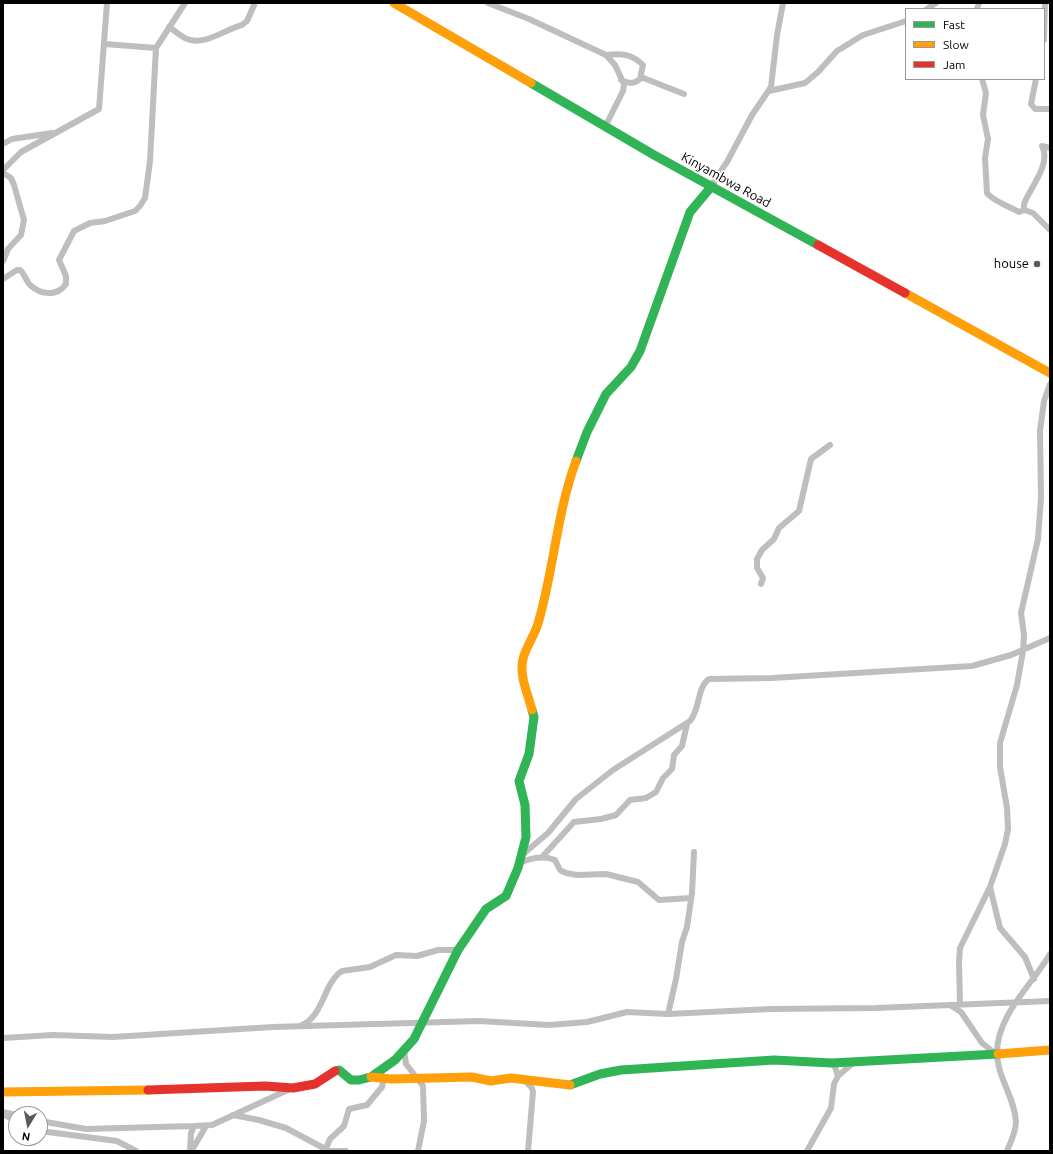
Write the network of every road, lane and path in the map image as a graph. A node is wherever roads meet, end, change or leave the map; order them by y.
1 (107, 3) edge
2 (185, 3) edge
3 (255, 3) edge
4 (394, 3) edge
5 (488, 3) edge
6 (783, 3) edge
7 (905, 21) edge
8 (168, 26) junction
9 (104, 44) junction
10 (156, 48) junction
11 (606, 55) junction
12 (641, 77) junction
13 (621, 80) junction
14 (982, 80) edge
15 (1036, 80) edge
16 (769, 91) junction
17 (684, 94) dead end
18 (1050, 109) edge
19 (605, 126) junction
20 (56, 132) junction
21 (3, 144) edge
22 (1050, 148) edge
23 (3, 172) edge
24 (713, 188) junction
25 (1024, 210) junction
26 (1050, 230) edge
27 (3, 261) edge
28 (3, 279) edge
29 (1050, 373) edge
30 (1050, 384) edge
31 (830, 445) dead end
32 (761, 584) dead end
33 (1050, 638) edge
34 (1023, 651) junction
35 (686, 724) junction
36 (694, 852) dead end
37 (542, 857) junction
38 (521, 859) junction
39 (990, 887) junction
40 (691, 898) junction
41 (458, 950) junction
42 (1050, 954) edge
43 (1034, 979) junction
44 (1050, 1001) edge
45 (1016, 1003) junction
46 (948, 1004) junction
47 (960, 1004) junction
48 (668, 1014) junction
49 (423, 1023) junction
50 (299, 1026) junction
51 (3, 1038) edge
52 (404, 1050) junction
53 (1050, 1050) edge
54 (996, 1054) junction
55 (854, 1062) junction
56 (832, 1064) junction
57 (838, 1076) junction
58 (371, 1077) junction
59 (384, 1078) junction
60 (418, 1079) junction
61 (524, 1080) junction
62 (294, 1088) junction
63 (3, 1092) edge
64 (233, 1115) junction
65 (48, 1122) edge
66 (194, 1126) junction
67 (206, 1126) junction
68 (48, 1132) edge
69 (325, 1150) edge
70 (136, 1151) edge
71 (191, 1151) edge
72 (346, 1151) edge
73 (418, 1151) edge
74 (528, 1151) edge
75 (808, 1151) edge
76 (1007, 1151) edge

1 - 9 street
2 - 8 street
3 - 8 street
4 - 19 street, Kinyambwa Road
5 - 11 street
6 - 16 street
7 - 16 street
8 - 10 street
9 - 10 street
9 - 20 street
10 - 28 street
11 - 12 street
11 - 13 street
12 - 13 street
12 - 17 street
13 - 19 street
14 - 25 street
15 - 18 street
16 - 24 street
19 - 24 street, Kinyambwa Road
20 - 21 street
20 - 23 street
22 - 25 street
23 - 27 street
24 - 29 street, Kinyambwa Road
24 - 38 street
25 - 26 street
30 - 34 street
31 - 32 street
33 - 34 street
34 - 35 street
34 - 39 street
35 - 37 street
35 - 38 street
36 - 40 street
37 - 38 street
37 - 40 street
38 - 41 street
39 - 43 street
39 - 47 street
40 - 48 street
41 - 49 street
41 - 50 street
42 - 43 street
43 - 45 street
44 - 45 street
45 - 47 street
45 - 54 street
46 - 47 street
46 - 48 street
46 - 54 street
48 - 49 street
49 - 50 street
49 - 52 street
50 - 51 street
52 - 58 street
52 - 60 street
53 - 54 street
54 - 55 street
54 - 76 street
55 - 56 street
55 - 57 street
56 - 57 street
56 - 61 street
57 - 75 street
58 - 59 street
58 - 62 street
59 - 60 street
59 - 69 street
60 - 61 street
60 - 73 street
61 - 74 street
62 - 63 street
62 - 64 street
64 - 67 street
64 - 69 street
65 - 66 street
66 - 67 street
66 - 71 street
67 - 71 street
68 - 70 street
69 - 72 street

